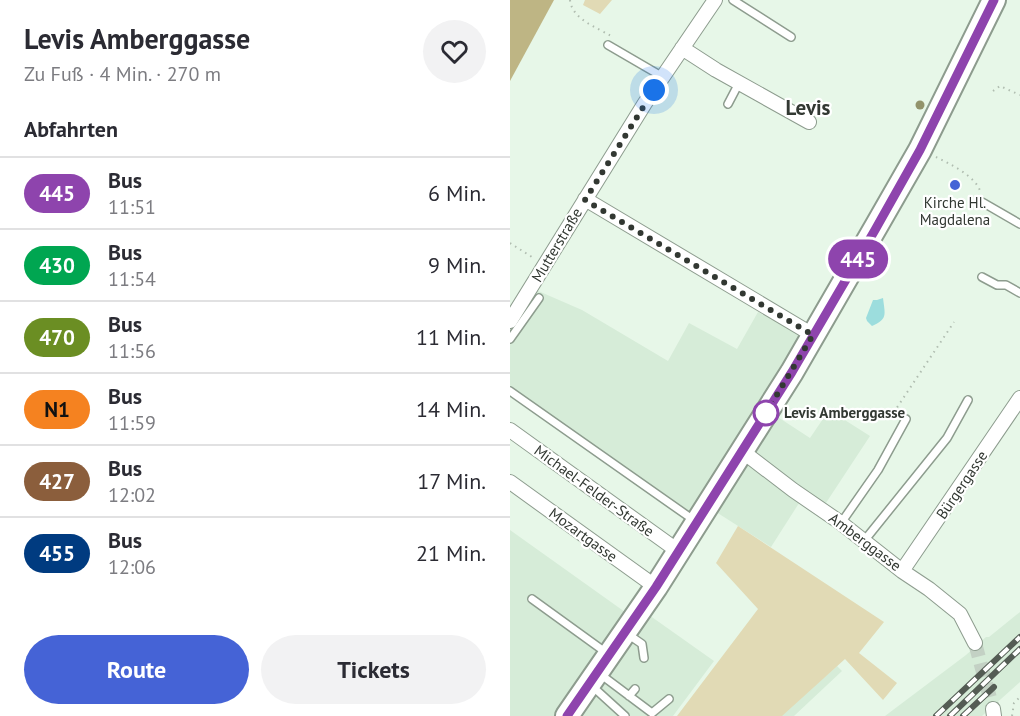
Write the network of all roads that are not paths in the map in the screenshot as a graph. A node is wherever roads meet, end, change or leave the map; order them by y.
1 (715, 0) edge
2 (733, 0) edge
3 (994, 0) edge
4 (791, 37) dead end
5 (608, 45) dead end
6 (682, 48) junction
7 (663, 77) junction
8 (739, 83) junction
9 (728, 104) dead end
10 (809, 122) dead end
11 (585, 200) junction
12 (982, 202) road end
13 (1020, 224) edge
14 (982, 278) dead end
15 (1020, 293) edge
16 (539, 298) dead end
17 (510, 321) edge
18 (813, 335) junction
19 (510, 339) edge
20 (510, 391) edge
21 (1020, 398) edge
22 (968, 400) dead end
23 (903, 418) road end
24 (510, 430) edge
25 (742, 451) junction
26 (510, 482) edge
27 (697, 522) junction
28 (841, 523) junction
29 (864, 541) junction
30 (678, 551) junction
31 (902, 571) junction
32 (656, 587) junction
33 (532, 599) dead end
34 (625, 632) junction
35 (975, 643) tunnel mouth
36 (644, 658) dead end
37 (599, 670) junction
38 (634, 688) dead end
39 (629, 696) junction
40 (669, 699) dead end
41 (567, 716) edge
42 (625, 716) edge

1 - 6 street, Mutterstraße
2 - 4 lane
3 - 18 main road
5 - 7 lane
6 - 7 street, Mutterstraße
6 - 8 street
7 - 11 street, Mutterstraße
8 - 9 lane
8 - 10 street
11 - 17 street, Mutterstraße
11 - 18 street
12 - 13 lane
14 - 15 lane
16 - 19 lane
18 - 25 main road
20 - 27 lane
21 - 31 street, Bürgergasse
22 - 29 lane
23 - 28 lane
24 - 30 street, Michael-Felder-Straße
25 - 27 main road
25 - 28 street, Amberggasse
26 - 32 street, Mozartgasse
27 - 30 main road
28 - 29 street, Amberggasse
29 - 31 street, Amberggasse
30 - 32 main road
31 - 35 street, Amberggasse
32 - 34 main road
33 - 37 lane
34 - 36 lane
34 - 37 main road
37 - 39 lane
37 - 41 main road
37 - 42 lane
38 - 39 lane
39 - 40 lane

